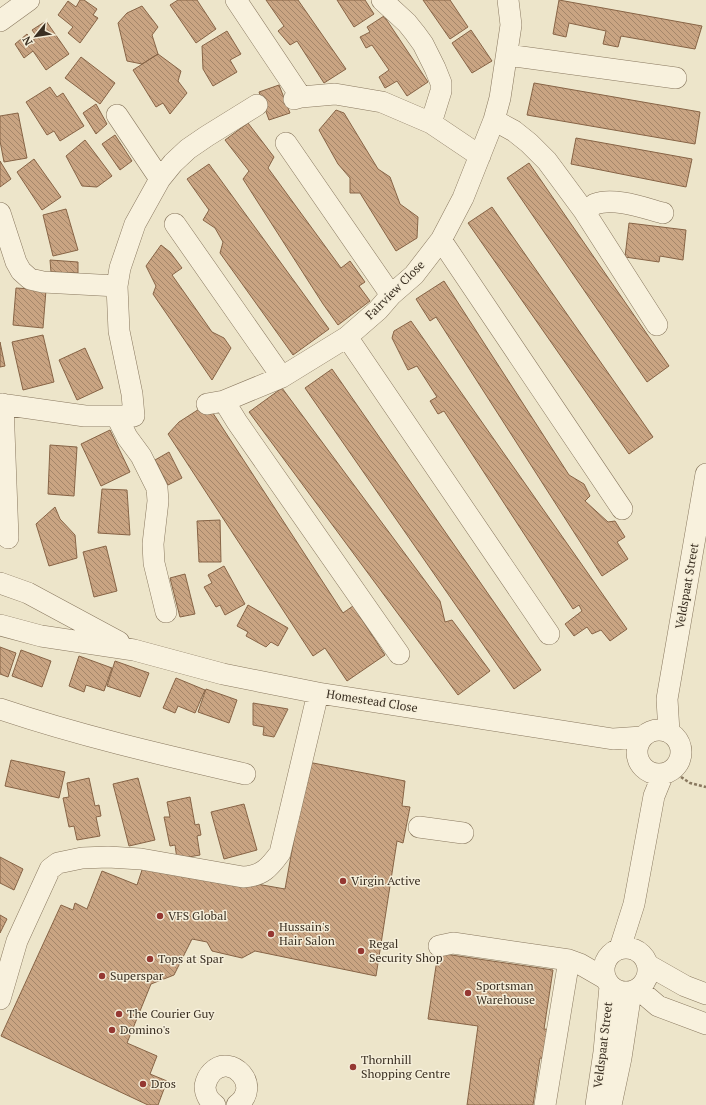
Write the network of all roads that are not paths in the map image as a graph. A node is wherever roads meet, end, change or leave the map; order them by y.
1 (28, 0) edge
2 (236, 0) edge
3 (382, 0) edge
4 (508, 0) edge
5 (524, 0) edge
6 (0, 21) edge
7 (511, 26) junction
8 (508, 55) junction
9 (676, 78) dead end
10 (257, 106) dead end
11 (117, 116) dead end
12 (494, 120) junction
13 (432, 122) junction
14 (286, 143) dead end
15 (480, 156) junction
16 (160, 179) junction
17 (584, 211) junction
18 (0, 213) edge
19 (663, 213) dead end
20 (175, 224) dead end
21 (441, 240) junction
22 (117, 286) junction
23 (391, 295) junction
24 (657, 325) dead end
25 (347, 337) junction
26 (282, 377) junction
27 (2, 404) edge
28 (132, 416) junction
29 (706, 474) edge
30 (622, 509) dead end
31 (8, 538) dead end
32 (0, 583) edge
33 (166, 612) dead end
34 (0, 625) edge
35 (549, 634) dead end
36 (134, 650) junction
37 (399, 654) dead end
38 (318, 693) junction
39 (0, 709) edge
40 (655, 733) junction
41 (613, 739) junction
42 (655, 770) junction
43 (245, 774) dead end
44 (419, 827) dead end
45 (463, 834) dead end
46 (634, 904) junction
47 (439, 946) dead end
48 (614, 952) junction
49 (645, 959) junction
50 (574, 962) junction
51 (608, 982) junction
52 (634, 991) junction
53 (706, 994) edge
54 (0, 999) edge
55 (706, 1024) edge
56 (215, 1105) edge
57 (237, 1105) edge
58 (545, 1105) edge
59 (596, 1105) edge
60 (611, 1105) edge

1 - 6 street
2 - 13 street
3 - 13 street
4 - 7 street, Fairview Close
5 - 7 street, Fairview Close
7 - 8 street, Fairview Close
8 - 9 street
8 - 12 street, Fairview Close
10 - 16 street
11 - 16 street
12 - 15 street, Fairview Close
12 - 17 street
13 - 15 street
14 - 23 street
15 - 21 street, Fairview Close
16 - 22 street
17 - 19 street
17 - 24 street
18 - 22 street
20 - 26 street
21 - 23 street, Fairview Close
21 - 30 street
22 - 28 street
23 - 25 street, Fairview Close
25 - 26 street, Fairview Close
25 - 35 street
26 - 37 street, Fairview Close
27 - 28 street
27 - 31 street
28 - 33 street
29 - 40 street, Veldspaat Street
32 - 36 street, Homestead Close
34 - 36 street, Homestead Close
36 - 38 street, Homestead Close
38 - 41 street, Homestead Close
38 - 54 street
39 - 43 street
40 - 41 street, Homestead Close
40 - 42 street
40 - 42 street
41 - 42 street
42 - 46 street
44 - 45 street
46 - 48 street
46 - 49 street
47 - 50 street
48 - 49 street
48 - 50 street
48 - 51 street
49 - 52 street
49 - 53 street
50 - 51 street
50 - 58 street
51 - 52 street
51 - 59 street, Veldspaat Street
52 - 55 street
52 - 60 street, Veldspaat Street
56 - 57 street

